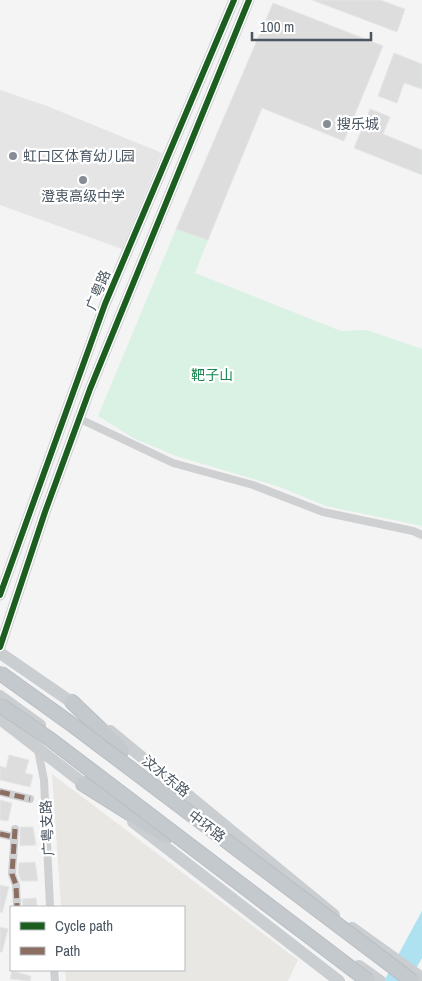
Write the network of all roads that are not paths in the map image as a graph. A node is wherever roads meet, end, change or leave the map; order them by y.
1 (234, 0) edge
2 (249, 0) edge
3 (80, 419) junction
4 (422, 535) edge
5 (0, 595) edge
6 (0, 647) edge
7 (0, 653) edge
8 (0, 673) edge
9 (0, 681) edge
10 (0, 696) edge
11 (72, 702) junction
12 (0, 705) edge
13 (0, 719) edge
14 (38, 750) junction
15 (150, 764) junction
16 (116, 765) junction
17 (83, 784) joint
18 (0, 792) edge
19 (30, 799) dead end
20 (0, 834) edge
21 (166, 841) junction
22 (253, 848) junction
23 (209, 853) junction
24 (228, 868) junction
25 (267, 880) junction
26 (240, 904) junction
27 (17, 906) edge
28 (50, 906) edge
29 (384, 955) junction
30 (339, 960) junction
31 (384, 976) edge
32 (418, 977) edge
33 (339, 981) edge
34 (368, 981) edge
35 (401, 981) edge

1 - 5 main road, 广粤路
2 - 3 main road, 广粤路
3 - 4 street
3 - 6 main road, 广粤路
7 - 11 main road, 汶水东路
8 - 29 highway, 中环路, bridge
9 - 16 main road, 汶水东路
10 - 23 main road, 汶水东路
11 - 15 main road, 汶水东路
11 - 29 highway, bridge
12 - 30 highway, 中环路, bridge
13 - 14 main road
14 - 17 main road
14 - 28 street, 广粤支路
15 - 16 main road
15 - 22 main road, 汶水东路
16 - 25 main road, 汶水东路
17 - 21 highway
18 - 19 street
20 - 27 street
21 - 23 main road
21 - 26 main road
21 - 30 highway
22 - 25 main road
22 - 29 main road, 汶水东路
23 - 24 main road, 汶水东路
24 - 26 main road
24 - 31 main road, 汶水东路
25 - 31 main road, 汶水东路
26 - 33 main road
29 - 32 highway, 中环路, bridge
30 - 34 highway, 中环路, bridge
31 - 35 main road, 汶水东路

